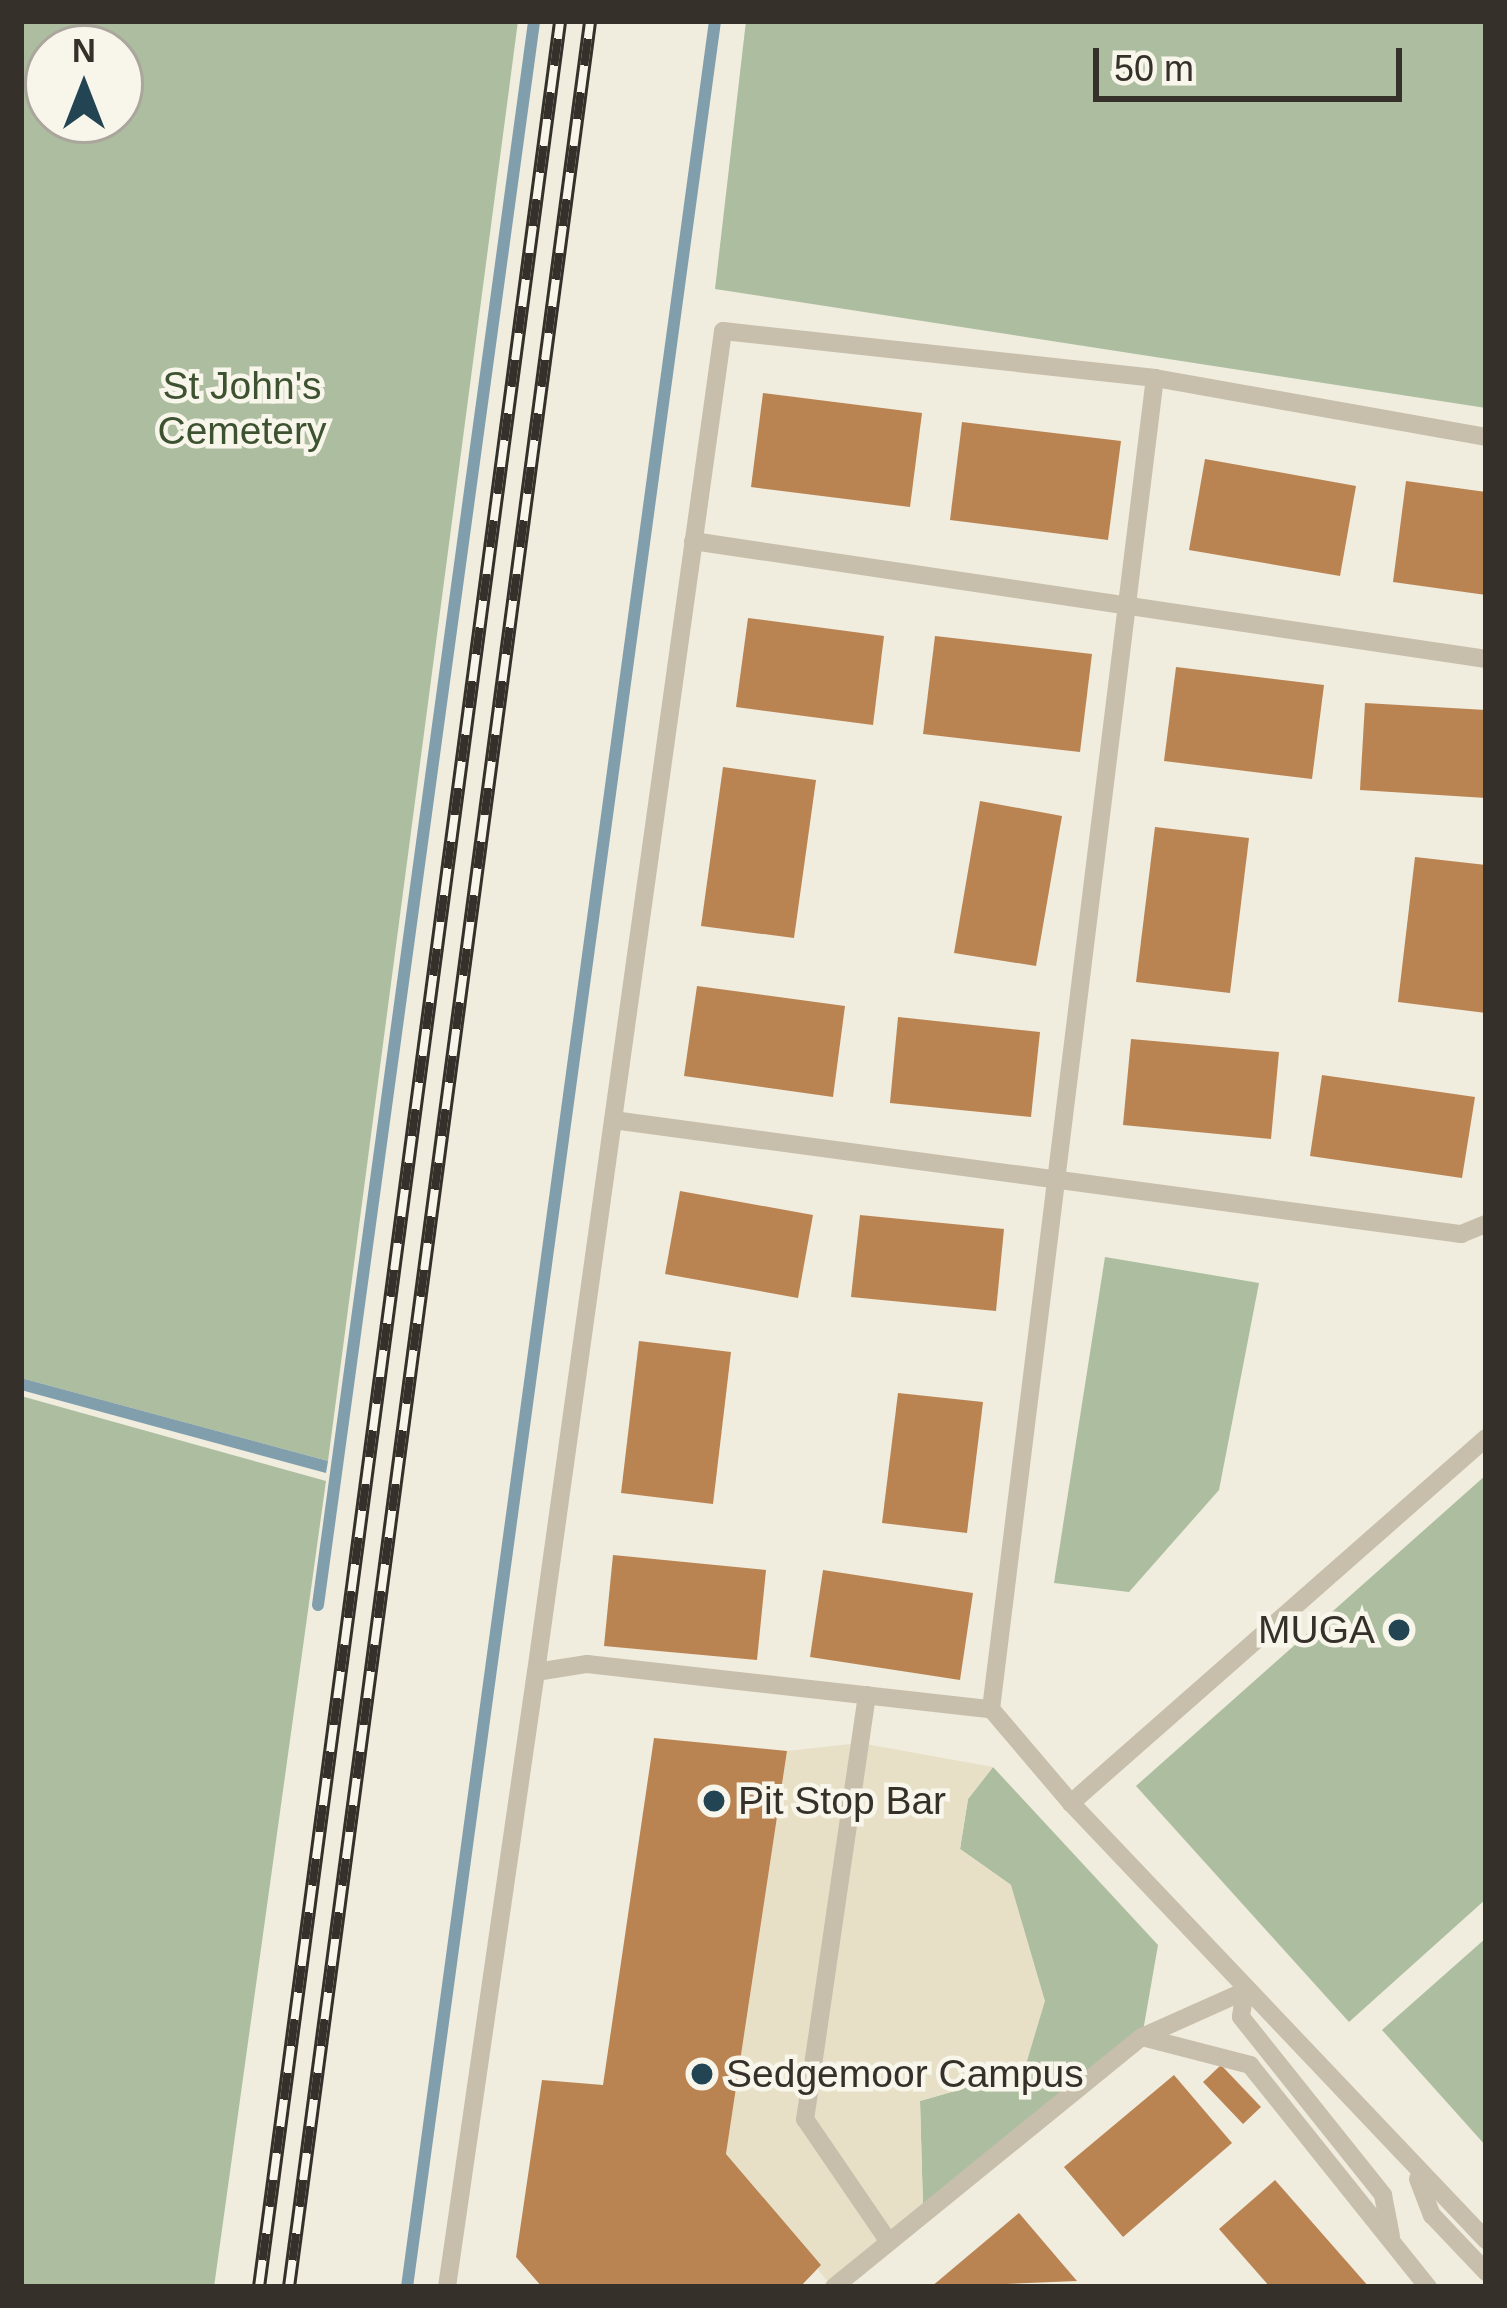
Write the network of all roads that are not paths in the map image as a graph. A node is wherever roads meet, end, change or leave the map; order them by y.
1 (1155, 378) junction
2 (1486, 437) edge
3 (693, 541) junction
4 (1127, 602) junction
5 (1486, 659) edge
6 (613, 1120) junction
7 (1054, 1176) junction
8 (1486, 1224) edge
9 (1486, 1438) edge
10 (536, 1672) junction
11 (866, 1695) junction
12 (991, 1709) junction
13 (1071, 1803) junction
14 (1245, 1991) junction
15 (1142, 2037) junction
16 (1414, 2169) junction
17 (887, 2239) junction
18 (1486, 2240) edge
19 (1392, 2241) junction
20 (1486, 2272) edge
21 (446, 2287) edge
22 (834, 2287) edge
23 (1428, 2287) edge

1 - 2 lane
1 - 3 lane
1 - 4 lane
3 - 4 lane
3 - 6 lane
4 - 5 lane
4 - 7 lane
6 - 7 lane
6 - 10 lane
7 - 8 lane
7 - 12 lane
9 - 13 lane
10 - 11 lane
10 - 21 lane
11 - 12 lane
11 - 17 lane
12 - 13 lane
13 - 14 lane
14 - 15 lane
14 - 16 lane
14 - 19 lane
15 - 17 lane
15 - 19 lane
16 - 18 lane
16 - 20 lane
17 - 22 lane
19 - 23 lane

